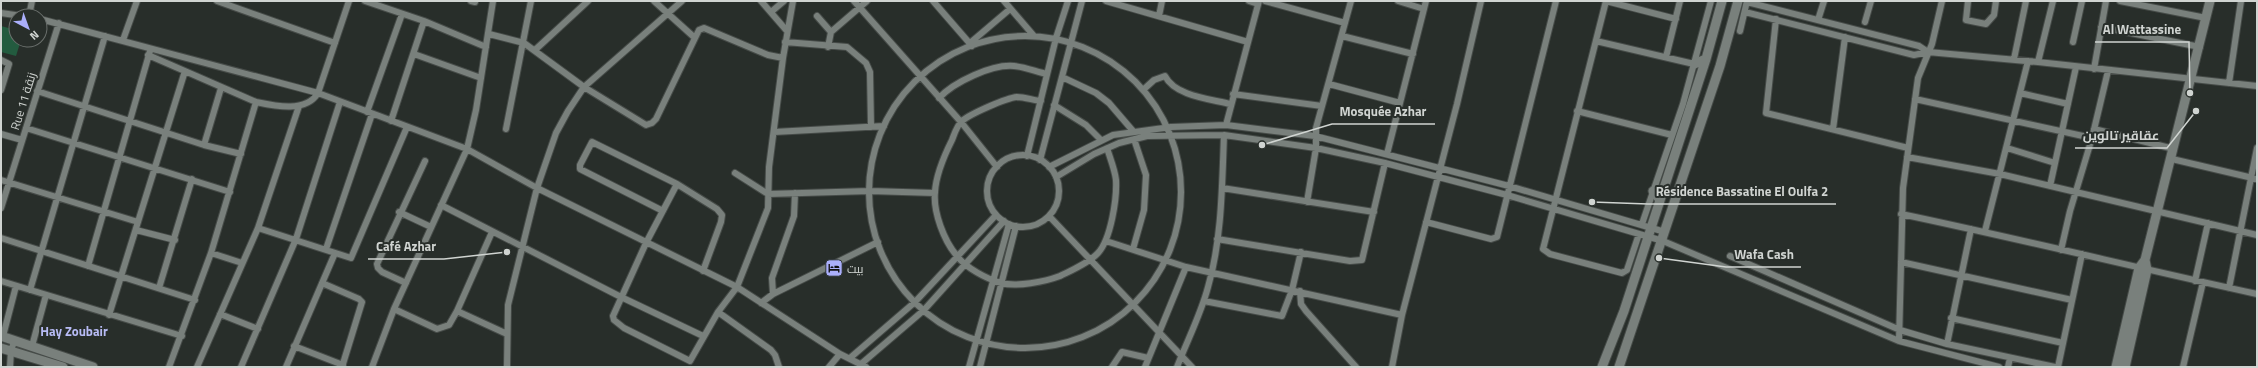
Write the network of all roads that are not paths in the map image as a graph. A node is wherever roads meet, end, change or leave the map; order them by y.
1 (137, 1) edge
2 (218, 1) edge
3 (349, 1) edge
4 (365, 1) edge
5 (493, 1) edge
6 (531, 1) edge
7 (588, 1) edge
8 (654, 1) edge
9 (682, 1) edge
10 (761, 1) edge
11 (784, 1) edge
12 (793, 1) edge
13 (854, 1) edge
14 (867, 1) edge
15 (933, 1) edge
16 (1004, 1) edge
17 (1068, 1) edge
18 (1082, 1) edge
19 (1106, 1) edge
20 (1162, 1) edge
21 (1249, 1) edge
22 (1265, 1) edge
23 (1351, 1) edge
24 (1398, 1) edge
25 (1426, 1) edge
26 (1481, 1) edge
27 (1556, 1) edge
28 (1606, 1) edge
29 (1680, 1) edge
30 (1711, 1) edge
31 (1722, 1) edge
32 (1824, 1) edge
33 (1871, 1) edge
34 (1942, 1) edge
35 (1968, 1) edge
36 (1996, 1) edge
37 (2026, 1) edge
38 (2053, 1) edge
39 (2082, 1) edge
40 (2106, 1) edge
41 (2120, 1) edge
42 (2210, 1) edge
43 (2241, 1) edge
44 (1258, 2) edge
45 (1747, 2) edge
46 (1736, 5) edge
47 (860, 8) junction
48 (1010, 9) junction
49 (1424, 9) junction
50 (771, 12) junction
51 (1745, 12) junction
52 (402, 14) junction
53 (667, 14) junction
54 (817, 16) dead end
55 (1159, 16) junction
56 (2206, 18) junction
57 (1676, 19) junction
58 (1776, 19) junction
59 (1818, 20) junction
60 (48, 21) edge
61 (424, 21) junction
62 (1865, 22) dead end
63 (59, 23) junction
64 (1345, 23) junction
65 (2101, 27) junction
66 (787, 31) junction
67 (1740, 31) dead end
68 (831, 32) junction
69 (489, 34) junction
70 (105, 36) junction
71 (1034, 36) junction
72 (1342, 36) junction
73 (1845, 37) junction
74 (695, 38) junction
75 (1056, 38) junction
76 (123, 40) junction
77 (1596, 41) junction
78 (785, 42) junction
79 (1070, 42) junction
80 (1248, 42) junction
81 (2073, 42) dead end
82 (335, 43) junction
83 (524, 43) junction
84 (971, 44) junction
85 (486, 47) junction
86 (828, 47) junction
87 (2200, 47) junction
88 (151, 48) junction
89 (535, 50) junction
90 (1928, 52) junction
91 (414, 54) junction
92 (1413, 54) junction
93 (148, 55) junction
94 (1666, 57) junction
95 (783, 58) junction
96 (1706, 59) junction
97 (1, 60) edge
98 (2014, 60) junction
99 (2028, 61) junction
100 (2038, 62) junction
101 (1694, 64) junction
102 (2076, 67) junction
103 (2094, 69) junction
104 (185, 71) junction
105 (2108, 71) junction
106 (1047, 74) junction
107 (919, 76) junction
108 (1062, 77) junction
109 (481, 78) junction
110 (2191, 80) junction
111 (2229, 83) junction
112 (1329, 84) junction
113 (2257, 86) edge
114 (584, 87) junction
115 (221, 88) junction
116 (1, 90) edge
117 (1143, 90) junction
118 (37, 91) junction
119 (318, 93) junction
120 (2020, 93) junction
121 (1233, 94) junction
122 (939, 98) junction
123 (1915, 99) junction
124 (1041, 101) junction
125 (256, 102) junction
126 (340, 102) junction
127 (1400, 103) junction
128 (1230, 104) junction
129 (2068, 104) junction
130 (1054, 105) junction
131 (300, 106) junction
132 (1322, 106) junction
133 (84, 107) junction
134 (1577, 111) junction
135 (370, 113) junction
136 (391, 121) junction
137 (2014, 121) junction
138 (130, 122) junction
139 (961, 122) junction
140 (1226, 125) junction
141 (884, 126) junction
142 (407, 127) junction
143 (871, 127) junction
144 (1171, 127) junction
145 (26, 128) junction
146 (506, 129) dead end
147 (1833, 129) junction
148 (2094, 129) junction
149 (1133, 131) junction
150 (774, 132) junction
151 (2062, 132) junction
152 (166, 133) junction
153 (1, 134) edge
154 (1174, 135) junction
155 (1224, 135) junction
156 (1672, 135) junction
157 (1315, 136) junction
158 (2092, 138) junction
159 (22, 140) junction
160 (1101, 140) junction
161 (1134, 140) junction
162 (73, 143) junction
163 (204, 145) junction
164 (1107, 148) junction
165 (1316, 148) junction
166 (1908, 148) junction
167 (2007, 148) junction
168 (2257, 148) edge
169 (2174, 149) junction
170 (467, 150) junction
171 (241, 154) junction
172 (1387, 154) junction
173 (1027, 156) junction
174 (1907, 156) junction
175 (120, 158) junction
176 (2172, 159) junction
177 (1040, 160) junction
178 (424, 161) dead end
179 (1385, 163) junction
180 (2055, 163) junction
181 (997, 167) junction
182 (1049, 167) junction
183 (155, 168) junction
184 (1440, 168) junction
185 (735, 173) dead end
186 (2000, 174) junction
187 (1056, 177) junction
188 (1437, 178) junction
189 (2254, 178) edge
190 (192, 179) junction
191 (1, 180) edge
192 (9, 183) junction
193 (677, 184) junction
194 (1509, 186) junction
195 (2050, 186) junction
196 (537, 188) junction
197 (1222, 188) junction
198 (870, 191) junction
199 (1653, 191) junction
200 (230, 192) junction
201 (796, 193) junction
202 (935, 193) junction
203 (2076, 193) junction
204 (768, 194) junction
205 (1507, 196) junction
206 (56, 197) junction
207 (1555, 199) junction
208 (1660, 200) junction
209 (1307, 202) junction
210 (441, 205) junction
211 (1, 208) edge
212 (1552, 208) junction
213 (2158, 211) junction
214 (103, 212) junction
215 (399, 212) junction
216 (663, 212) junction
217 (1374, 212) junction
218 (1901, 214) junction
219 (996, 215) junction
220 (1049, 216) junction
221 (138, 222) junction
222 (1426, 222) junction
223 (1006, 223) junction
224 (2208, 223) junction
225 (1016, 226) junction
226 (1646, 226) junction
227 (431, 227) junction
228 (258, 228) junction
229 (1971, 229) junction
230 (136, 230) junction
231 (2240, 231) junction
232 (492, 232) junction
233 (1985, 232) junction
234 (1643, 235) junction
235 (2257, 235) edge
236 (1664, 237) junction
237 (1, 238) edge
238 (296, 239) junction
239 (1217, 239) junction
240 (175, 240) junction
241 (1106, 241) junction
242 (878, 242) junction
243 (646, 243) junction
244 (524, 246) junction
245 (1133, 249) junction
246 (42, 250) junction
247 (326, 250) junction
248 (2061, 250) junction
249 (1301, 252) junction
250 (210, 253) junction
251 (335, 253) junction
252 (2082, 254) junction
253 (1730, 256) dead end
254 (958, 257) junction
255 (1090, 259) junction
256 (1164, 259) junction
257 (1901, 262) junction
258 (242, 263) junction
259 (966, 264) junction
260 (88, 266) junction
261 (1186, 267) junction
262 (2143, 269) junction
263 (703, 271) junction
264 (1212, 273) junction
265 (1960, 275) junction
266 (121, 276) junction
267 (992, 280) junction
268 (2195, 281) junction
269 (1, 282) edge
270 (2203, 282) junction
271 (322, 283) junction
272 (406, 283) junction
273 (1002, 284) junction
274 (1794, 285) junction
275 (16, 286) junction
276 (736, 287) junction
277 (159, 288) junction
278 (2229, 288) junction
279 (30, 290) junction
280 (1292, 290) junction
281 (1300, 291) junction
282 (773, 294) junction
283 (2257, 294) edge
284 (1790, 295) junction
285 (46, 296) junction
286 (621, 297) junction
287 (195, 300) junction
288 (2072, 300) junction
289 (1204, 301) junction
290 (915, 302) junction
291 (761, 303) junction
292 (1132, 303) junction
293 (394, 309) junction
294 (924, 310) junction
295 (457, 312) junction
296 (718, 312) junction
297 (220, 314) junction
298 (1402, 314) junction
299 (109, 315) junction
300 (1951, 318) junction
301 (258, 328) junction
302 (1900, 330) junction
303 (1159, 332) junction
304 (507, 334) junction
305 (2, 336) edge
306 (182, 336) junction
307 (703, 336) junction
308 (15, 340) junction
309 (1899, 341) junction
310 (2063, 343) junction
311 (1947, 344) junction
312 (975, 345) junction
313 (32, 346) junction
314 (294, 346) junction
315 (1, 348) edge
316 (984, 349) junction
317 (11, 350) junction
318 (840, 354) junction
319 (1181, 355) junction
320 (850, 358) junction
321 (1148, 358) junction
322 (2010, 358) junction
323 (342, 366) edge
324 (864, 366) edge
325 (10, 367) edge
326 (63, 367) edge
327 (93, 367) edge
328 (169, 367) edge
329 (197, 367) edge
330 (241, 367) edge
331 (286, 367) edge
332 (372, 367) edge
333 (507, 367) edge
334 (779, 367) edge
335 (829, 367) edge
336 (969, 367) edge
337 (980, 367) edge
338 (1112, 367) edge
339 (1144, 367) edge
340 (1177, 367) edge
341 (1192, 367) edge
342 (1356, 367) edge
343 (1392, 367) edge
344 (1602, 367) edge
345 (1619, 367) edge
346 (1999, 367) edge
347 (2008, 367) edge
348 (2055, 367) edge
349 (2058, 367) edge
350 (2116, 367) edge
351 (2125, 367) edge
352 (2183, 367) edge

1 - 76 street
2 - 82 street
3 - 82 street
4 - 52 street
5 - 69 street
6 - 83 street
7 - 89 street
8 - 53 street
9 - 53 street
10 - 50 street
11 - 50 street
12 - 66 street
13 - 47 street
14 - 47 street
15 - 84 street
16 - 48 street
17 - 75 street
18 - 79 street
19 - 55 street
20 - 55 street
21 - 44 street
22 - 64 street
23 - 64 street
24 - 49 street
25 - 49 street
26 - 184 street
27 - 194 street
28 - 57 street
28 - 77 street
29 - 57 street
30 - 101 street
31 - 96 main road
32 - 59 street
33 - 62 street
34 - 90 street
35 - 36 street
37 - 98 street
38 - 100 street
39 - 81 street
40 - 65 street
41 - 56 street
42 - 56 main road
43 - 111 street
44 - 80 street
45 - 51 street
45 - 59 street
46 - 51 main road
46 - 236 main road
47 - 68 street
47 - 107 street
48 - 71 street
48 - 84 street
49 - 92 street
50 - 66 street
51 - 58 street
51 - 67 street
52 - 61 street
52 - 135 street
53 - 74 street
53 - 114 street
54 - 68 street
55 - 80 street
56 - 87 main road
57 - 94 street
58 - 73 street
58 - 147 street
59 - 90 street
60 - 63 street
61 - 85 street
61 - 91 street
63 - 70 street
63 - 118 street, Rue 11 زنقة
64 - 72 street
65 - 87 street
65 - 103 street
66 - 78 street
68 - 86 street
69 - 83 street
69 - 85 street
70 - 76 street
70 - 133 street
71 - 75 street
71 - 84 street
72 - 92 street
72 - 112 street
73 - 90 street
73 - 147 street
74 - 95 street
74 - 114 street
75 - 79 street
75 - 106 street
76 - 88 street
77 - 94 street
77 - 134 street
78 - 86 street
78 - 95 street
79 - 108 street
79 - 117 street
80 - 121 street
82 - 119 street
83 - 89 street
83 - 146 street
84 - 107 street
85 - 109 street
86 - 143 street
87 - 110 main road
88 - 93 street
88 - 119 street
89 - 114 street
90 - 98 street
90 - 123 street
91 - 109 street
91 - 136 street
92 - 127 street
93 - 104 street
93 - 138 street
94 - 101 street
95 - 150 street
96 - 101 main road
96 - 208 main road
97 - 116 street
98 - 99 street
99 - 100 street
99 - 120 street
100 - 102 street
101 - 156 street
102 - 103 street
102 - 129 street
103 - 105 street
104 - 115 street
104 - 152 street
105 - 110 street
105 - 148 street
106 - 122 street
106 - 124 street
107 - 122 street
107 - 141 street
108 - 130 street
108 - 149 street
109 - 170 street
110 - 111 street
110 - 169 main road
111 - 113 street
112 - 127 street
112 - 132 street
114 - 196 street
115 - 125 street
115 - 163 street
117 - 128 street
117 - 144 street
118 - 133 street
118 - 145 street, Rue 11 زنقة
119 - 126 street
119 - 131 street
120 - 129 street
120 - 137 street
121 - 128 street
121 - 132 street
122 - 139 street
123 - 137 street
123 - 166 street
124 - 139 street
124 - 173 street
125 - 131 street
125 - 171 street
126 - 135 street
126 - 238 street
127 - 172 street
128 - 140 street
129 - 151 street
130 - 160 street
130 - 177 street
131 - 228 street
132 - 157 street
133 - 138 street
133 - 162 street
134 - 156 street
134 - 207 street
135 - 136 street
135 - 247 street
136 - 142 street
137 - 151 street
137 - 167 street
138 - 152 street
138 - 175 street
139 - 181 street
139 - 202 street
140 - 144 street
140 - 157 street
141 - 143 street
141 - 198 street
142 - 170 street
142 - 251 street
143 - 150 street
144 - 149 street
144 - 154 street
145 - 159 street, Rue 11 زنقة
145 - 162 street
147 - 166 street
148 - 158 street
148 - 169 street
149 - 160 street
150 - 204 street
151 - 158 street
151 - 180 street
152 - 163 street
152 - 183 street
153 - 159 street
154 - 155 street
154 - 161 street
154 - 256 street
155 - 165 street
155 - 197 street
156 - 199 street
157 - 165 street
157 - 172 street
158 - 203 street
159 - 192 street, Rue 11 زنقة
160 - 182 street
161 - 164 street
161 - 245 street
162 - 175 street
162 - 206 street
163 - 171 street
164 - 187 street
164 - 241 street
165 - 179 street
165 - 209 street
166 - 174 street
167 - 180 street
167 - 186 street
168 - 189 street
169 - 176 main road
170 - 196 street
170 - 210 street
171 - 200 street
172 - 184 street
173 - 177 street
173 - 181 street
174 - 186 street
174 - 218 street
175 - 183 street
175 - 214 street
176 - 189 street
176 - 213 main road
177 - 182 street
178 - 215 street
179 - 188 street
179 - 217 street
180 - 195 street
181 - 219 street
182 - 187 street
183 - 190 street
183 - 221 street
184 - 188 street
184 - 194 street
185 - 204 street
186 - 195 street
186 - 233 street
187 - 220 street
188 - 205 street
188 - 222 street
189 - 231 street
190 - 200 street
190 - 240 street
191 - 192 street
192 - 206 street
192 - 211 street, Rue 11 زنقة
193 - 216 street
193 - 216 street
193 - 263 street
194 - 205 street
194 - 207 street
195 - 203 street
196 - 243 street
196 - 244 street
197 - 209 street
197 - 239 street
198 - 201 street
198 - 202 street
198 - 242 street
199 - 208 main road
199 - 226 street
200 - 250 street
201 - 204 street
201 - 282 street
202 - 254 street
203 - 213 street
203 - 248 street
204 - 276 street
205 - 212 street
205 - 222 street
206 - 214 street
206 - 246 street
207 - 212 street
207 - 226 street
208 - 226 main road
209 - 217 street
210 - 227 street
210 - 232 street
212 - 234 street
212 - 234 street
213 - 224 street
213 - 262 main road
214 - 221 street
214 - 260 street
215 - 227 street
215 - 272 street
216 - 243 street
217 - 249 street
218 - 229 street
218 - 257 street
219 - 223 street
219 - 254 street
220 - 225 street
220 - 255 street
221 - 230 street
222 - 298 street
223 - 225 street
223 - 259 street
223 - 267 street
224 - 231 street
224 - 268 street
225 - 273 street
226 - 234 main road
226 - 236 street
227 - 272 street
228 - 238 street
228 - 258 street
229 - 233 street
229 - 265 street
230 - 240 street
230 - 266 street
231 - 235 street
231 - 278 street
232 - 244 street
232 - 295 street
233 - 248 street
234 - 236 street
234 - 344 main road
236 - 284 street
236 - 345 main road
237 - 246 street
238 - 247 street
238 - 301 street
239 - 249 street
239 - 264 street
240 - 277 street
241 - 245 street
241 - 255 street
242 - 282 street
242 - 290 street
243 - 263 street
243 - 286 street
244 - 286 street
244 - 304 street
245 - 256 street
246 - 260 street
246 - 279 street
247 - 251 street
248 - 252 street
249 - 280 street
250 - 258 street
250 - 287 street
251 - 271 street
252 - 262 street
252 - 288 street
253 - 274 street
254 - 259 street
254 - 290 street
255 - 273 street
255 - 292 street
256 - 261 street
256 - 292 street
257 - 265 street
257 - 302 street
258 - 297 street
259 - 267 street
259 - 294 street
260 - 266 street
261 - 264 street
261 - 303 street
262 - 268 street
262 - 350 main road
262 - 351 main road
263 - 276 street
264 - 280 street
264 - 289 street
265 - 288 street
265 - 300 street
266 - 277 street
266 - 299 street
267 - 273 street
267 - 312 street
268 - 270 street
269 - 275 street
270 - 278 street
270 - 352 street
271 - 314 street
271 - 323 street
272 - 293 street
273 - 316 street
274 - 284 street
274 - 302 street
275 - 279 street
275 - 305 street
276 - 291 street
276 - 296 street
277 - 287 street
278 - 283 street
279 - 285 street
280 - 281 street
280 - 289 street
281 - 298 street
281 - 342 street
282 - 291 street
284 - 309 street
285 - 299 street
285 - 313 street
286 - 307 street
286 - 307 street
287 - 306 street
288 - 310 street
289 - 319 street
290 - 294 street
290 - 320 street
291 - 318 street
292 - 303 street
292 - 316 street
293 - 295 street
293 - 332 street
294 - 312 street
294 - 324 street
295 - 304 street
296 - 307 street
296 - 334 street
297 - 301 street
297 - 329 street
298 - 343 street
299 - 306 street
300 - 310 street
300 - 311 street
301 - 330 street
302 - 309 street
302 - 311 street
303 - 319 street
303 - 321 street
304 - 333 street
305 - 308 main road
306 - 328 street
308 - 313 main road
308 - 317 street
309 - 346 street
310 - 349 street
311 - 322 street
312 - 316 street
312 - 336 street
313 - 327 main road
314 - 323 street
314 - 331 street
315 - 317 main road
316 - 337 street
317 - 325 street
317 - 326 main road
318 - 320 street
318 - 335 street
319 - 340 street
319 - 341 street
320 - 324 street
321 - 338 street
321 - 339 street
322 - 347 street
322 - 348 street

